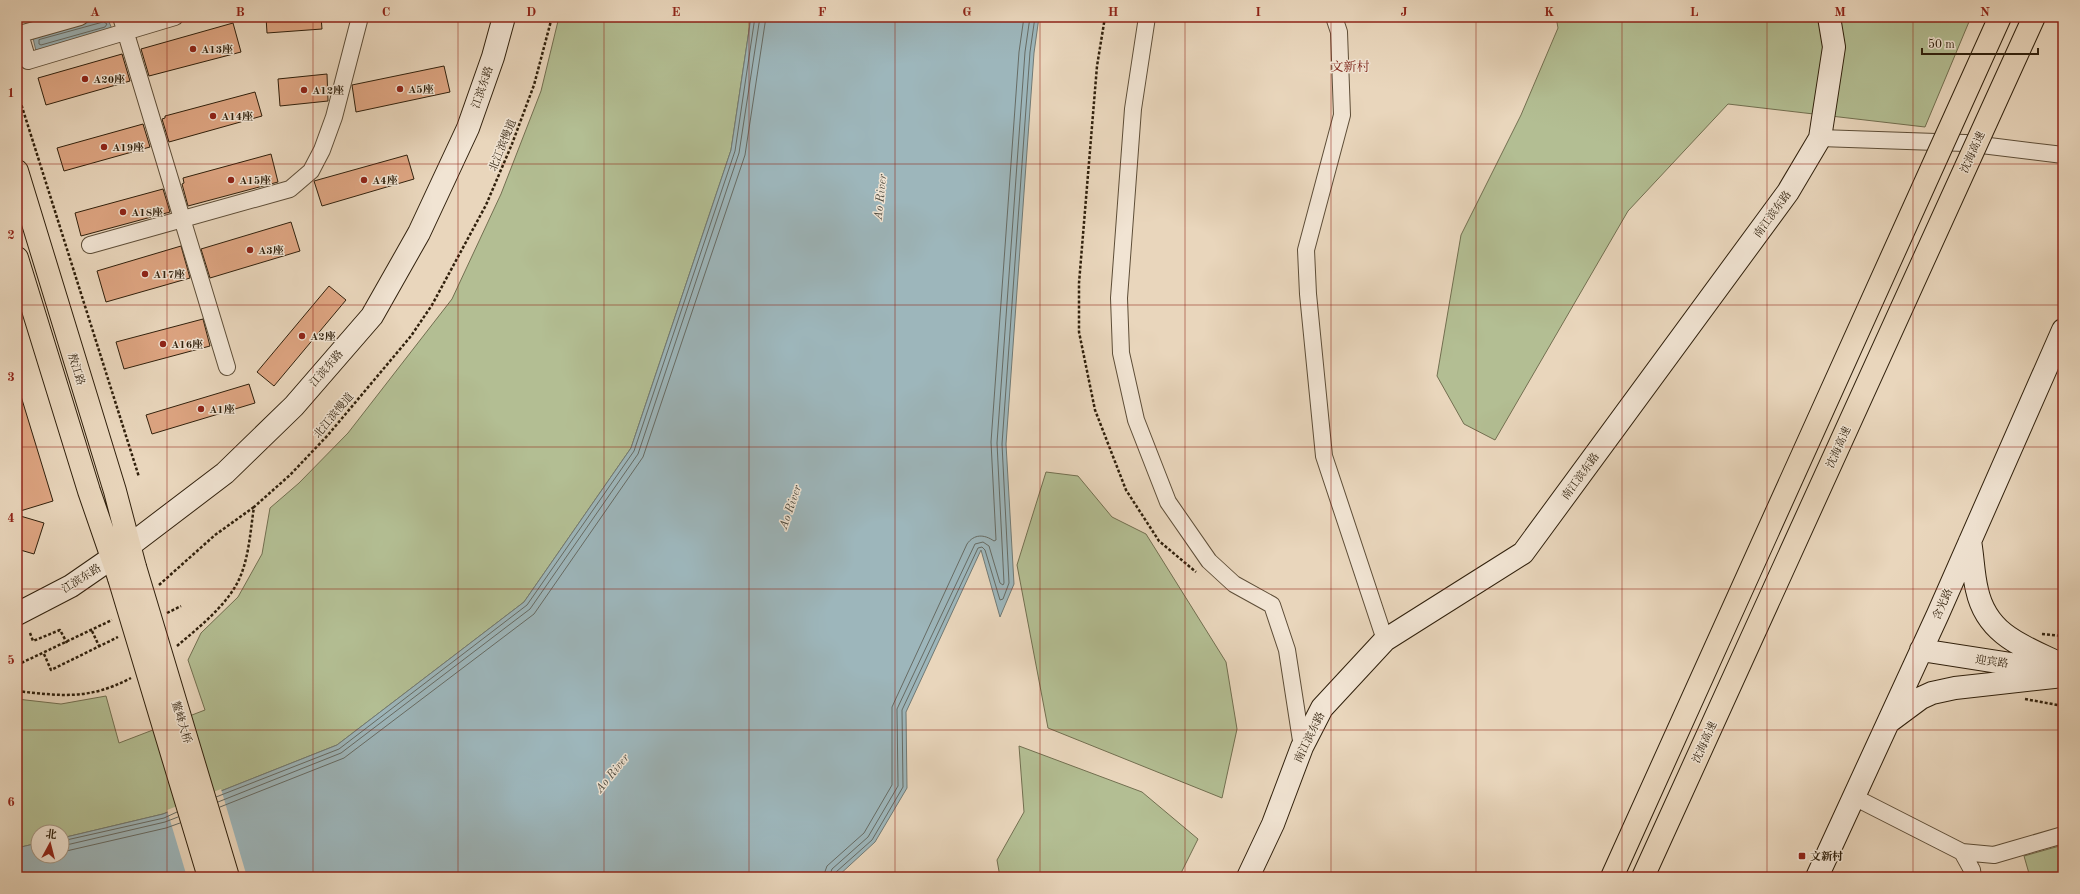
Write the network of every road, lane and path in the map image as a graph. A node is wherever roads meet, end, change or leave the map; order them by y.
1 (80, 17) edge
2 (175, 17) edge
3 (360, 17) edge
4 (504, 17) edge
5 (552, 17) edge
6 (1147, 17) edge
7 (1334, 17) edge
8 (1829, 17) edge
9 (2000, 17) edge
10 (2034, 17) edge
11 (123, 24) edge
12 (20, 48) edge
13 (17, 91) edge
14 (1820, 138) junction
15 (2063, 155) edge
16 (17, 171) edge
17 (184, 220) junction
18 (90, 245) dead end
19 (17, 258) edge
20 (2063, 330) edge
21 (227, 367) dead end
22 (139, 477) dead end
23 (254, 507) junction
24 (1970, 541) junction
25 (203, 546) dead end
26 (121, 552) junction
27 (127, 573) junction
28 (181, 606) dead end
29 (17, 614) edge
30 (160, 616) dead end
31 (92, 631) dead end
32 (30, 633) dead end
33 (120, 636) dead end
34 (1385, 640) junction
35 (67, 643) dead end
36 (99, 646) junction
37 (175, 648) dead end
38 (53, 650) dead end
39 (1921, 650) junction
40 (44, 654) junction
41 (17, 665) edge
42 (2063, 665) edge
43 (2063, 672) edge
44 (2063, 676) edge
45 (133, 678) dead end
46 (17, 691) edge
47 (1889, 722) junction
48 (1302, 747) junction
49 (1854, 797) junction
50 (2063, 835) edge
51 (1962, 852) junction
52 (209, 877) edge
53 (228, 877) edge
54 (1248, 877) edge
55 (1612, 877) edge
56 (1643, 877) edge
57 (1817, 877) edge
58 (1973, 877) edge

1 - 12 street
2 - 11 street
3 - 17 street
4 - 26 main road, 江滨东路
5 - 23 path, 北江滨慢道
6 - 48 street
7 - 34 street
8 - 14 main road, 南江滨东路
9 - 55 main road, bridge
10 - 56 main road, 沈海高速, bridge
11 - 12 street
11 - 17 street
13 - 22 path
14 - 15 street
14 - 34 main road, 南江滨东路
16 - 26 main road, 敖江路
17 - 18 street
17 - 21 street
19 - 26 main road, 敖江路
20 - 24 main road, 含光路
23 - 25 path, 北江滨慢道
23 - 37 path
24 - 39 main road, 含光路
24 - 42 main road
26 - 27 main road, 敖江路
26 - 29 main road, 江滨东路
27 - 52 main road, 鳌峰大桥, bridge
27 - 53 main road, 鳌峰大桥, bridge
28 - 30 path
31 - 36 path
32 - 35 path
33 - 36 path
34 - 48 main road, 南江滨东路
36 - 40 path
38 - 40 path
39 - 43 main road, 迎宾路
39 - 47 main road, 含光路
40 - 41 path
44 - 47 main road
45 - 46 path
47 - 49 main road, 含光路
48 - 54 main road, 南江滨东路
49 - 51 street
49 - 57 main road, 含光路
50 - 51 street
51 - 58 street

